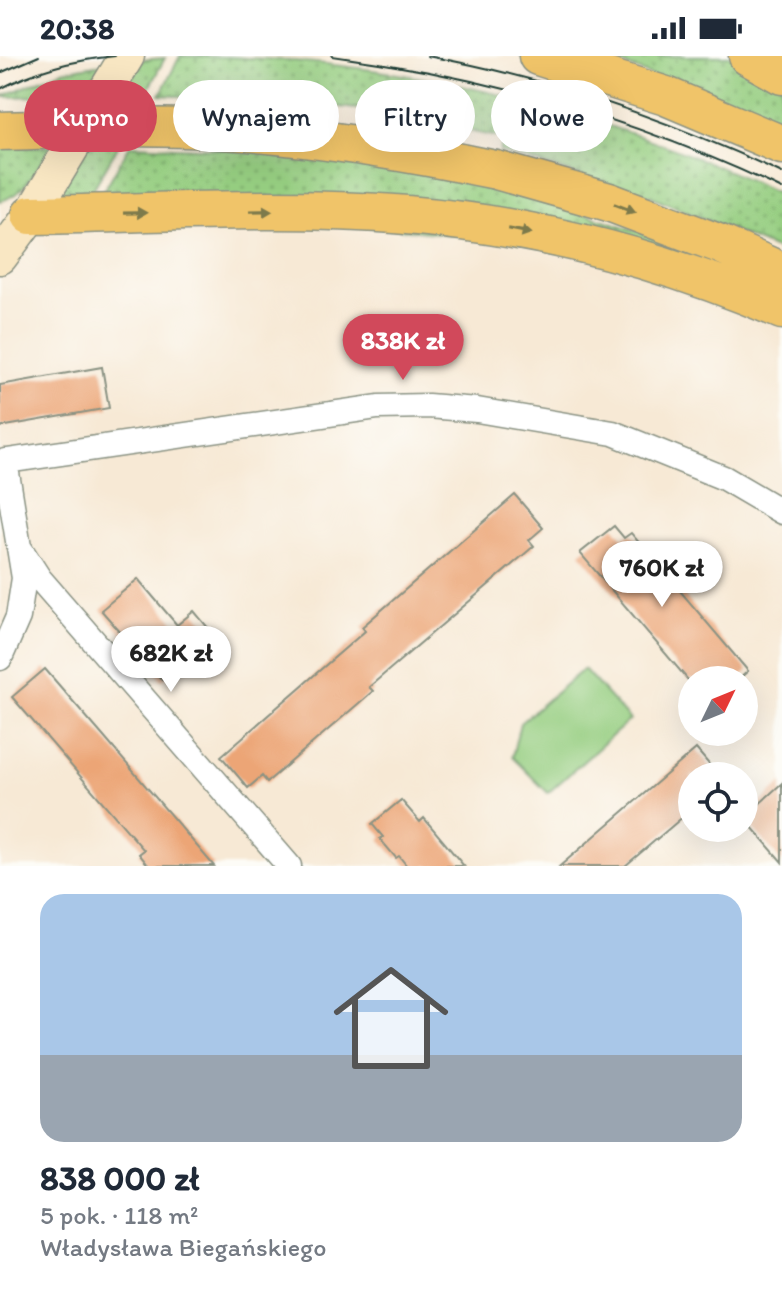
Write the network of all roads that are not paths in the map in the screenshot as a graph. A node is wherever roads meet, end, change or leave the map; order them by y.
1 (127, 56) edge
2 (538, 56) edge
3 (748, 56) edge
4 (782, 75) edge
5 (0, 131) edge
6 (782, 145) edge
7 (16, 216) edge
8 (0, 257) edge
9 (782, 272) edge
10 (782, 310) edge
11 (2, 462) edge
12 (782, 512) edge
13 (19, 547) junction
14 (0, 658) edge
15 (289, 866) edge

1 - 7 street
2 - 6 main road
3 - 4 main road
5 -> 9 main road, bridge
7 - 8 street
7 -> 10 main road
11 - 12 street
11 - 13 street
13 - 14 street
13 - 15 street

